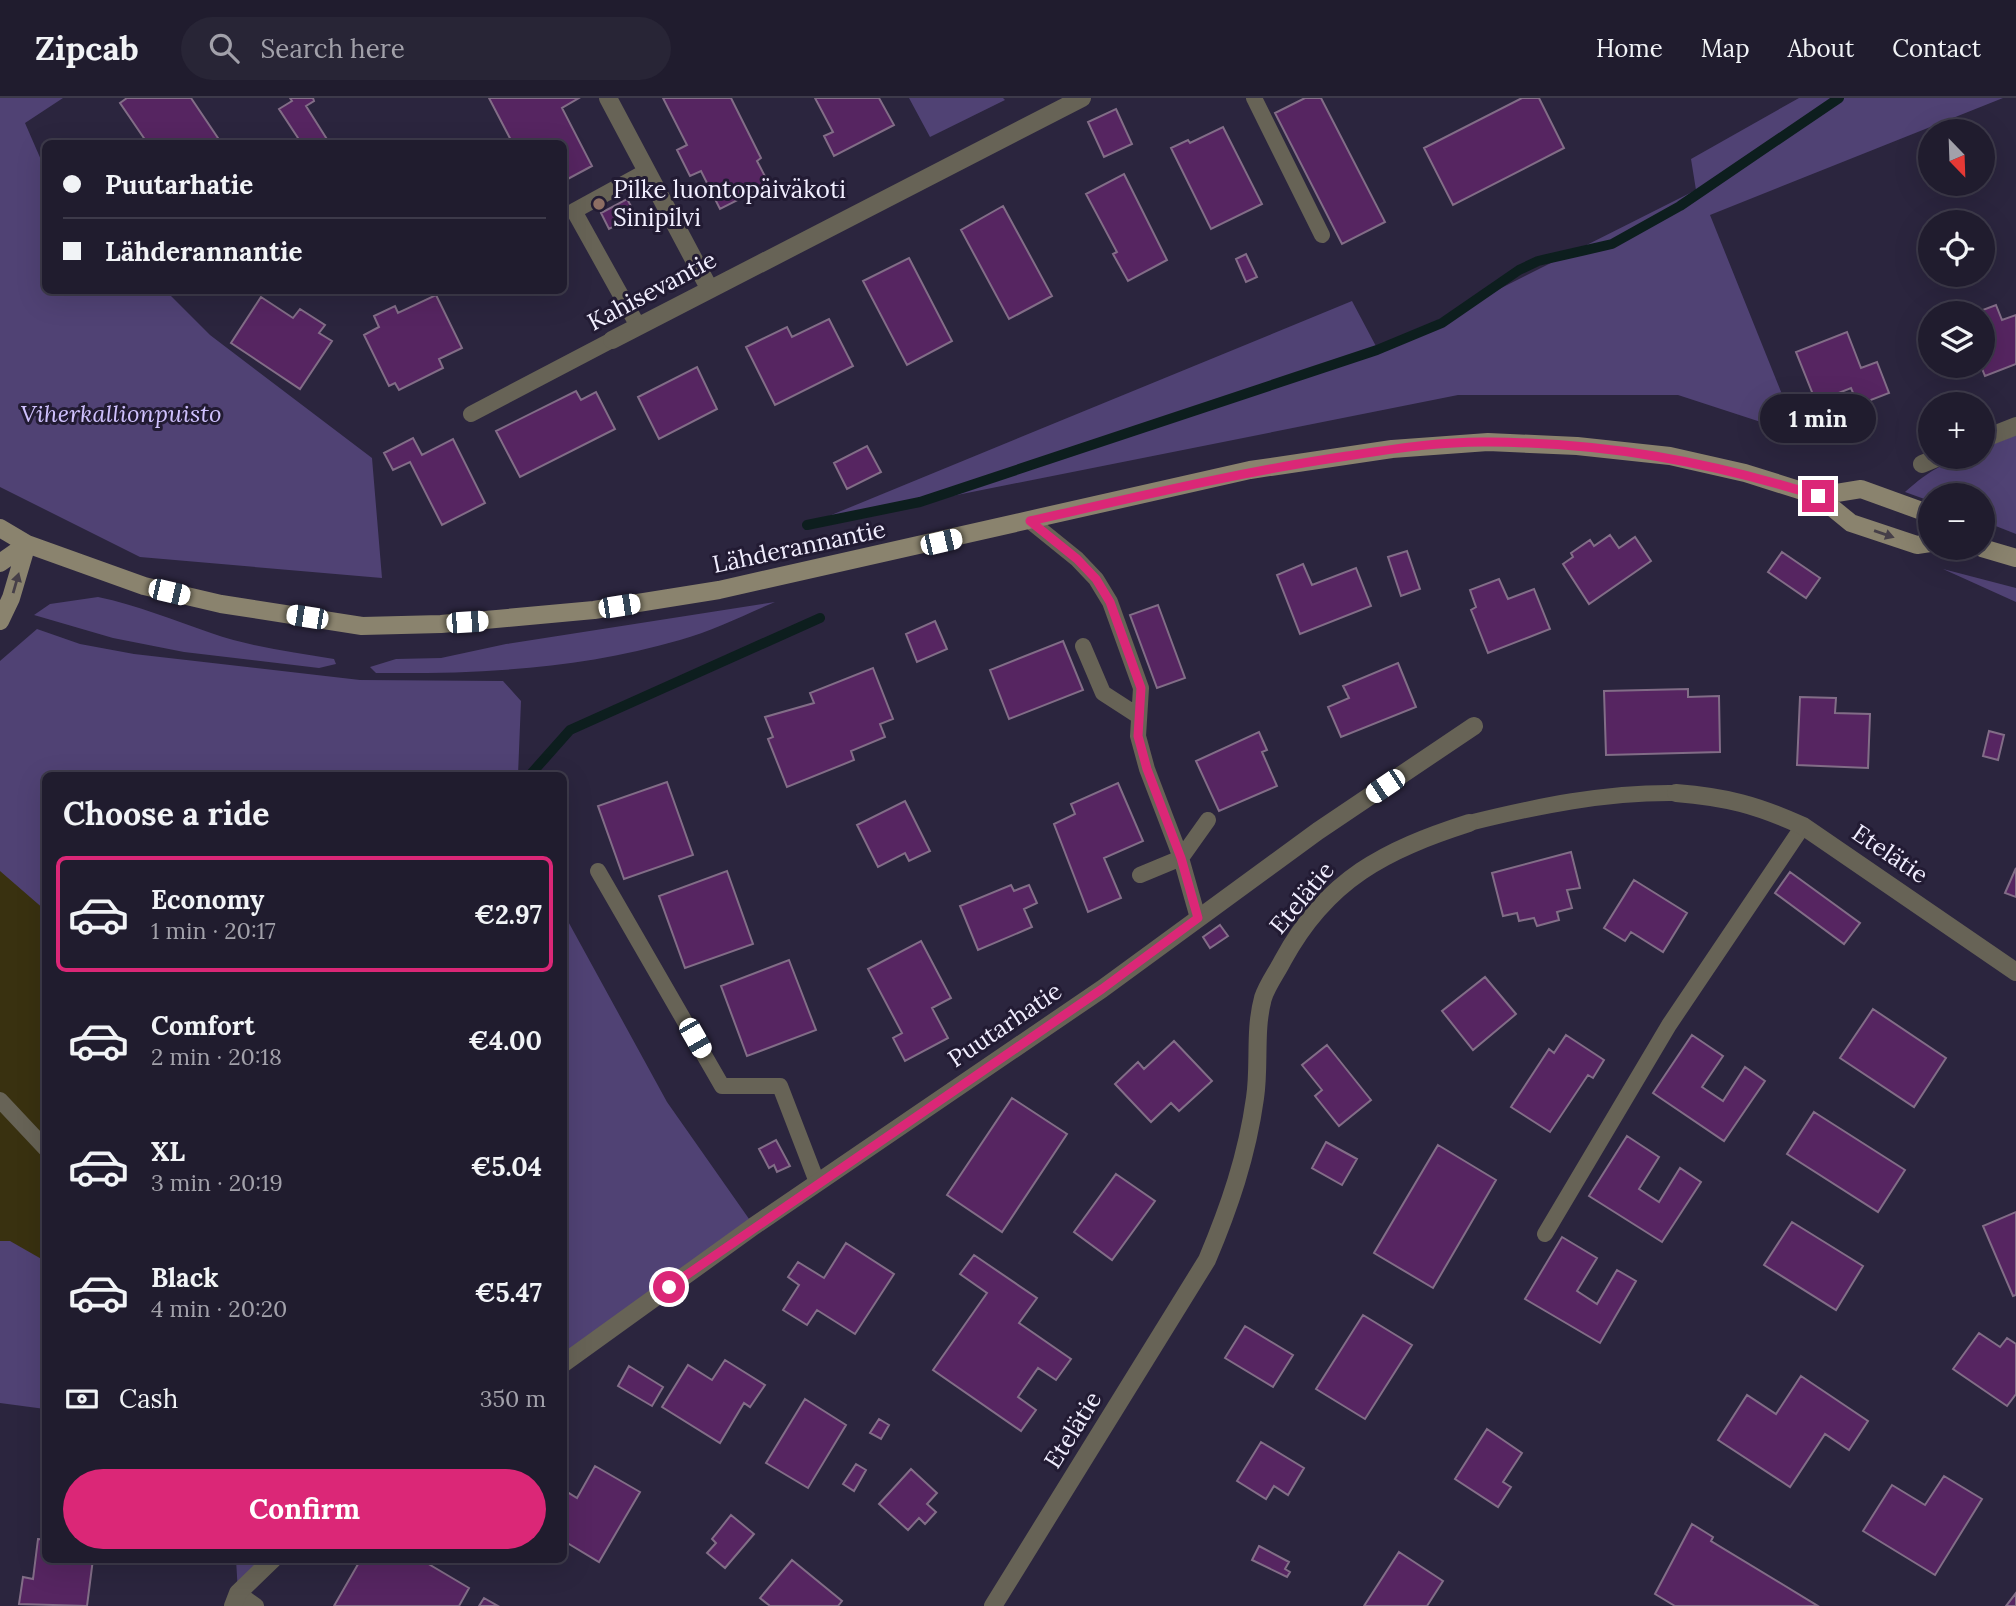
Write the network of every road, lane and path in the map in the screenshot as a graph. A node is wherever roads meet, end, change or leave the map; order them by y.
1 (608, 98) edge
2 (1082, 98) edge
3 (1254, 98) edge
4 (647, 172) junction
5 (1322, 235) dead end
6 (709, 288) junction
7 (638, 326) junction
8 (611, 340) joint
9 (471, 414) dead end
10 (2016, 426) edge
11 (1995, 434) edge
12 (1818, 496) junction
13 (1918, 510) edge
14 (1030, 521) junction
15 (0, 528) edge
16 (27, 544) junction
17 (1918, 545) edge
18 (1995, 552) edge
19 (2016, 558) edge
20 (0, 563) edge
21 (0, 621) edge
22 (1083, 646) dead end
23 (1137, 715) junction
24 (1474, 726) dead end
25 (1676, 793) joint
26 (1208, 820) dead end
27 (1469, 823) joint
28 (1802, 825) junction
29 (1181, 858) junction
30 (598, 871) dead end
31 (1140, 875) dead end
32 (1198, 918) junction
33 (2016, 972) edge
34 (0, 1100) edge
35 (42, 1145) edge
36 (817, 1182) junction
37 (1545, 1234) dead end
38 (567, 1361) edge
39 (269, 1563) edge
40 (235, 1600) edge
41 (256, 1606) edge
42 (993, 1606) edge

1 - 4 street
2 - 6 street, Kahisevantie
3 - 5 lane
4 - 6 street
4 - 7 lane
6 - 7 street, Kahisevantie
7 - 8 street, Kahisevantie
8 - 9 lane, Kahisevantie
10 - 11 street
12 - 13 main road, Lähderannantie
12 - 14 main road, Lähderannantie
12 -> 17 main road, Lähderannantie
14 - 16 main road, Lähderannantie
14 - 23 lane
15 - 16 main road, Lähderannantie
16 - 20 main road
21 -> 16 main road
18 - 19 main road
22 - 23 lane
23 - 29 lane
24 - 32 street, Puutarhatie
25 - 27 lane, Etelätie
25 - 28 street, Etelätie
26 - 29 lane
27 - 42 street, Etelätie
28 - 33 street, Etelätie
28 - 37 lane
29 - 31 lane
29 - 32 lane
30 - 36 lane
32 - 36 street, Puutarhatie
34 - 35 lane
36 - 38 street, Puutarhatie
39 - 40 street
40 - 41 lane

